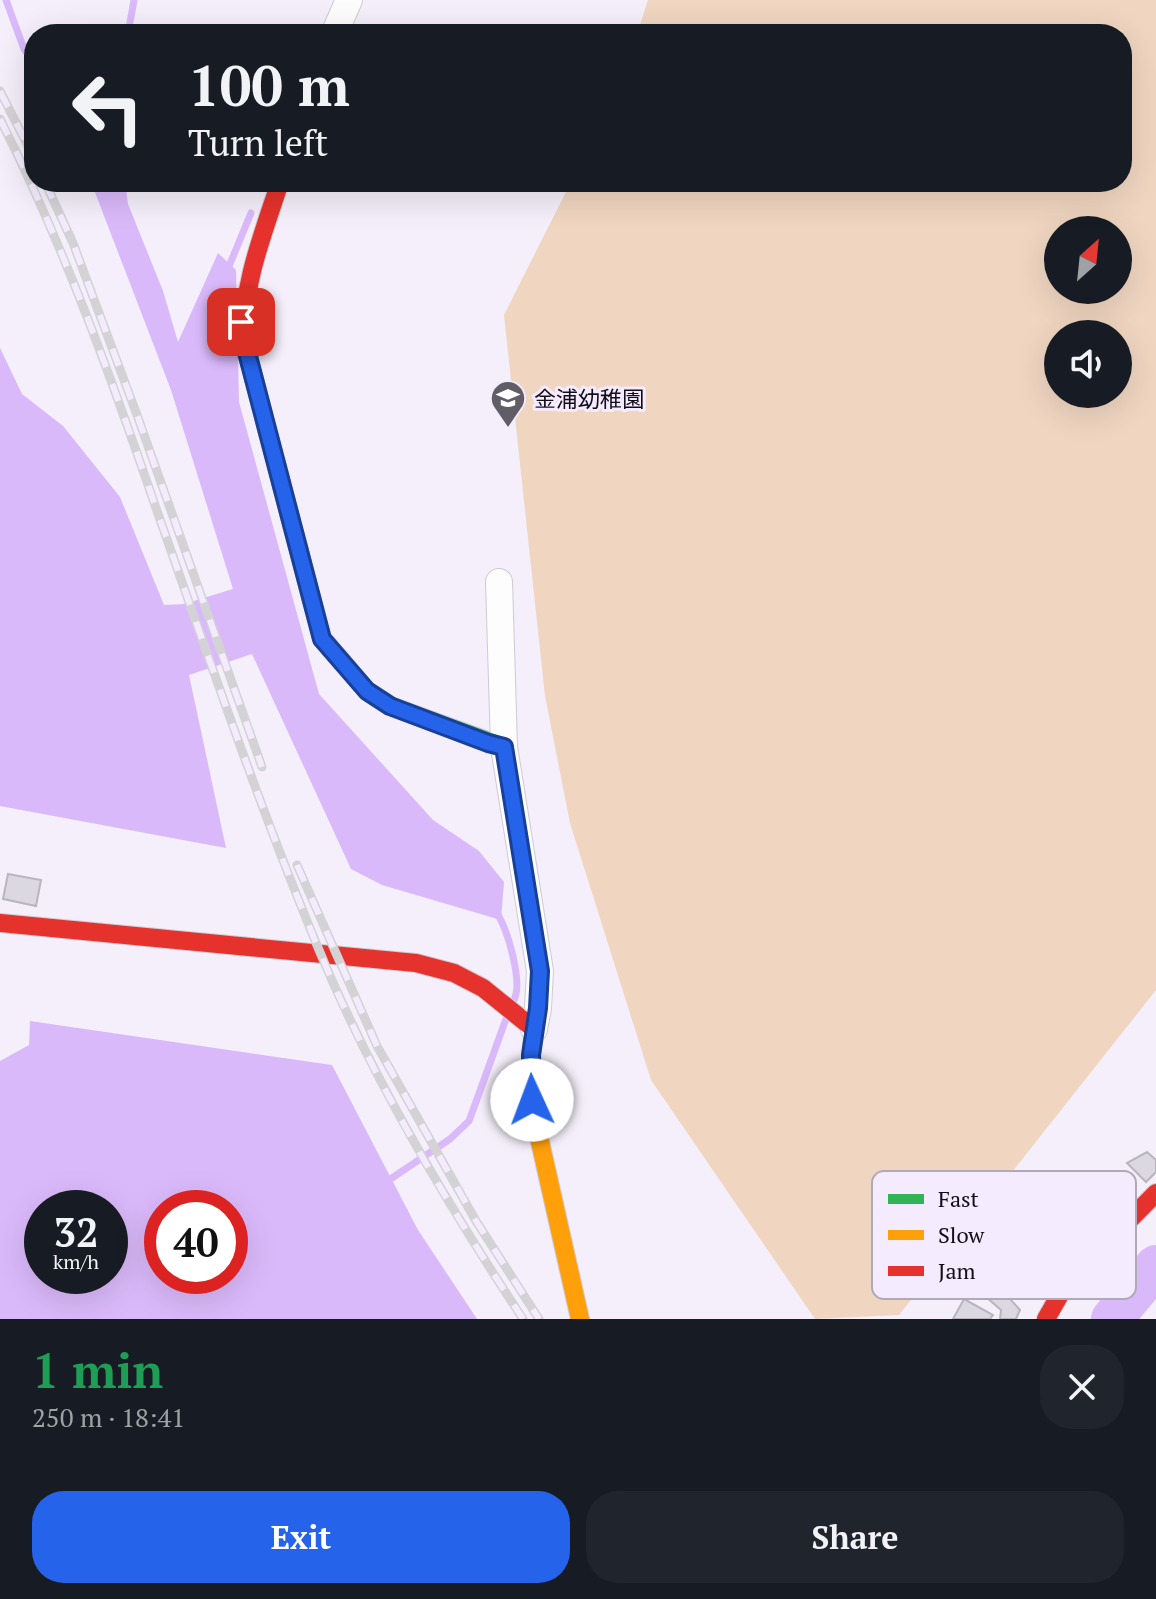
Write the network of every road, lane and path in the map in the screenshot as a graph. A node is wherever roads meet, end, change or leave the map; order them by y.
1 (349, 0) edge
2 (338, 24) edge
3 (277, 192) edge
4 (499, 582) dead end
5 (504, 747) junction
6 (0, 923) edge
7 (529, 1026) junction
8 (1156, 1193) edge
9 (1136, 1213) edge
10 (1057, 1299) edge
11 (580, 1319) edge
12 (1046, 1319) edge

1 - 2 street
3 - 5 street
4 - 5 street
5 - 7 street
6 - 7 street
7 - 11 street
8 - 9 street
10 - 12 street

